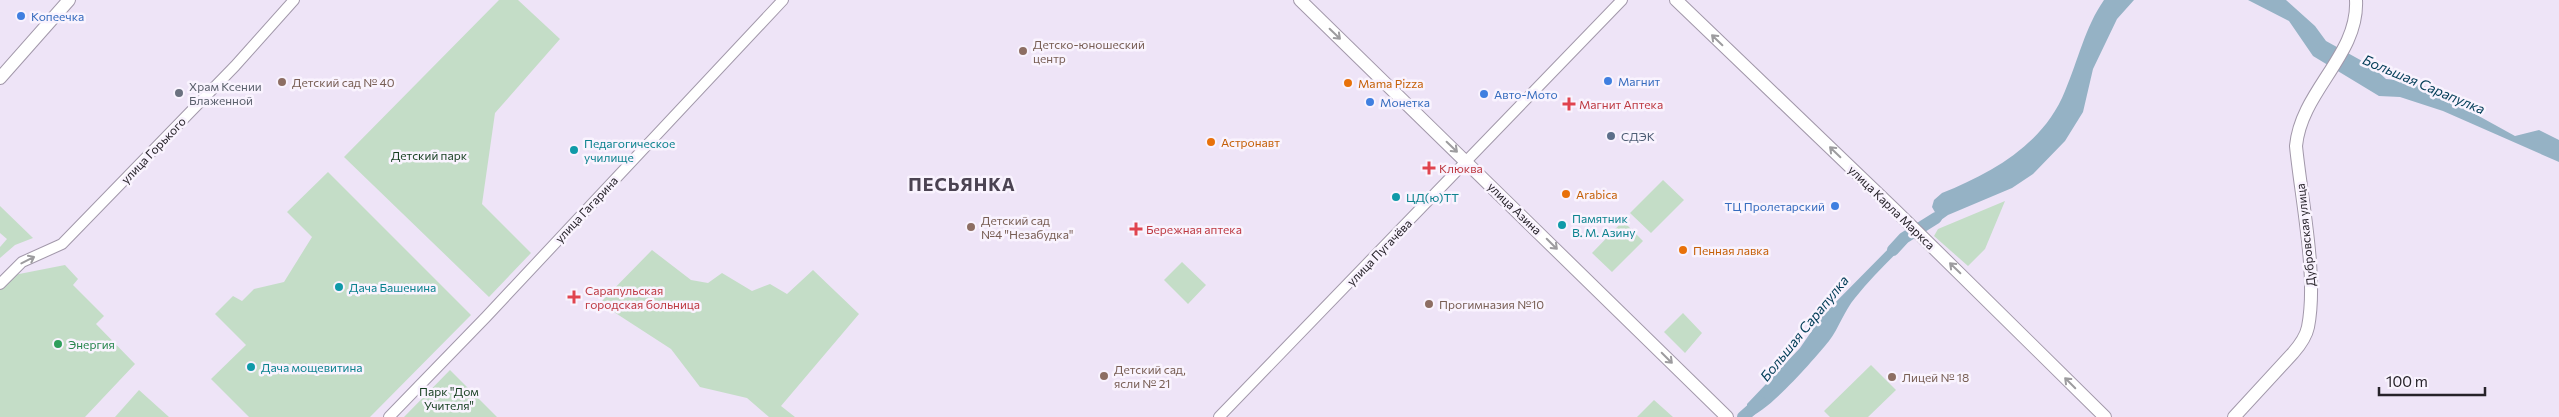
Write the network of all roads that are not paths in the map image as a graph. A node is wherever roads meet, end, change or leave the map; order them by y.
1 (69, 0) edge
2 (294, 0) edge
3 (783, 0) edge
4 (1300, 0) edge
5 (1622, 0) edge
6 (1676, 0) edge
7 (2356, 0) edge
8 (0, 78) edge
9 (1467, 161) junction
10 (0, 284) edge
11 (1724, 413) edge
12 (389, 417) edge
13 (1219, 417) edge
14 (2105, 417) edge
15 (2234, 417) edge

1 - 8 main road
10 -> 2 street, улица Горького
3 - 12 street, улица Гагарина
4 -> 9 main road, улица Азина
5 - 9 street, улица Пугачёва
14 -> 6 main road, улица Карла Маркса
7 - 15 main road, Дубровская улица
9 -> 11 main road, улица Азина
9 - 13 street, улица Пугачёва

